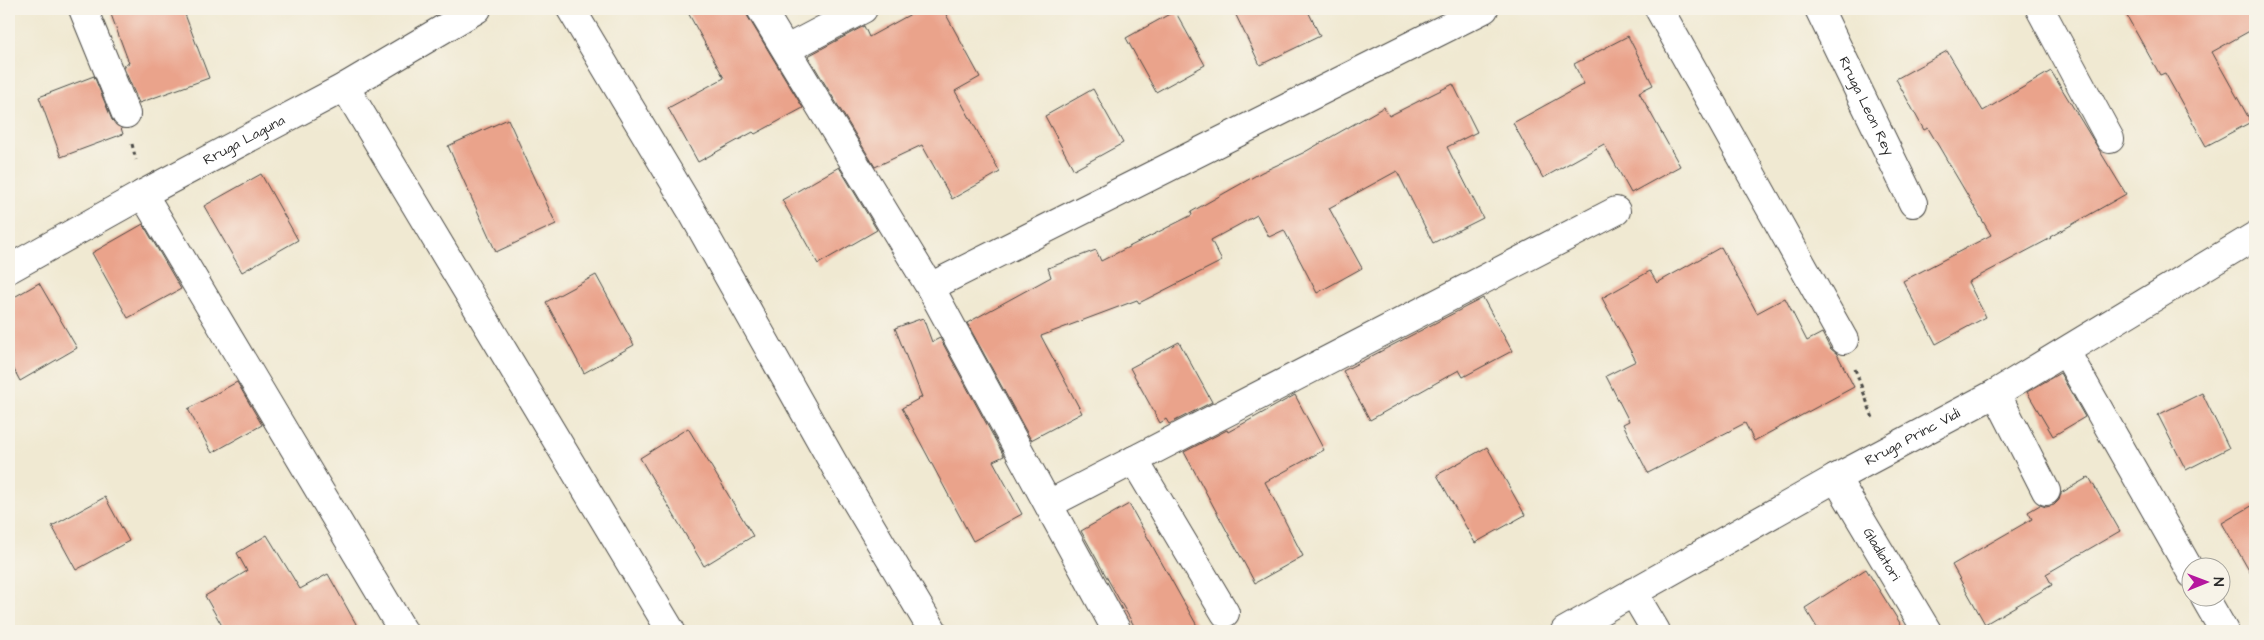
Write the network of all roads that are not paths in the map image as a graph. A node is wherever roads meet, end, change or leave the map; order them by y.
1 (84, 9) edge
2 (476, 9) edge
3 (571, 9) edge
4 (761, 9) edge
5 (863, 9) edge
6 (1484, 9) edge
7 (1659, 9) edge
8 (1819, 9) edge
9 (2040, 9) edge
10 (786, 49) junction
11 (345, 87) junction
12 (126, 114) road end
13 (2110, 139) dead end
14 (143, 194) junction
15 (1913, 203) dead end
16 (1616, 211) dead end
17 (2255, 236) edge
18 (9, 269) edge
19 (930, 287) junction
20 (1844, 340) road end
21 (2066, 352) junction
22 (1996, 394) junction
23 (1134, 460) junction
24 (1836, 478) junction
25 (2046, 491) dead end
26 (1049, 504) junction
27 (2183, 558) edge
28 (1633, 592) junction
29 (2211, 608) edge
30 (1225, 613) dead end
31 (403, 631) edge
32 (671, 631) edge
33 (933, 631) edge
34 (1117, 631) edge
35 (1565, 631) edge
36 (1656, 631) edge
37 (1927, 631) edge
38 (2224, 631) edge

1 - 12 street
2 - 11 street, Rruga Laguna
3 - 33 street
4 - 10 street
5 - 10 street
6 - 19 street
7 - 20 street
8 - 15 street, Rruga Leon Rey
9 - 13 street
10 - 19 street
11 - 14 street, Rruga Laguna
11 - 32 street
14 - 18 street, Rruga Laguna
14 - 31 street
16 - 23 street
17 - 21 street, Rruga Princ Vidi
19 - 26 street
21 - 22 street, Rruga Princ Vidi
21 - 27 street
22 - 24 street, Rruga Princ Vidi
22 - 25 street
23 - 26 street
23 - 30 street
24 - 28 street, Rruga Princ Vidi
24 - 37 street, Gladiatori
26 - 34 street
28 - 35 street, Rruga Princ Vidi
28 - 36 street
29 - 38 street

